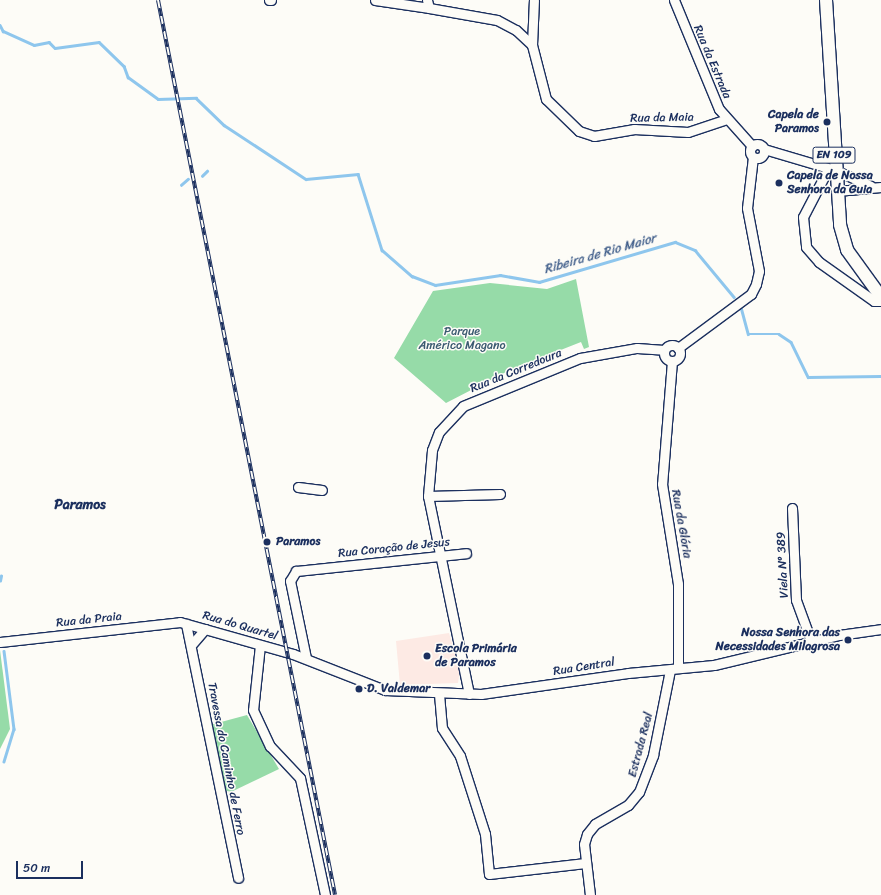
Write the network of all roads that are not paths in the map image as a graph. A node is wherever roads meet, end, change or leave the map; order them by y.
1 (375, 0) edge
2 (534, 0) edge
3 (674, 0) edge
4 (826, 0) edge
5 (428, 4) edge
6 (532, 45) junction
7 (727, 119) junction
8 (752, 146) junction
9 (764, 149) junction
10 (753, 157) junction
11 (832, 170) junction
12 (871, 186) junction
13 (881, 187) edge
14 (837, 190) junction
15 (881, 297) edge
16 (881, 301) edge
17 (678, 348) junction
18 (664, 350) junction
19 (672, 361) junction
20 (298, 487) dead end
21 (322, 490) dead end
22 (500, 494) dead end
23 (428, 496) junction
24 (792, 508) dead end
25 (466, 553) dead end
26 (439, 556) junction
27 (183, 623) junction
28 (205, 629) junction
29 (881, 629) edge
30 (0, 642) edge
31 (811, 642) junction
32 (192, 644) junction
33 (260, 645) junction
34 (293, 654) joint
35 (306, 658) junction
36 (674, 669) junction
37 (439, 694) junction
38 (469, 694) junction
39 (585, 863) junction
40 (238, 878) dead end
41 (325, 895) edge
42 (590, 895) edge

1 - 5 street
2 - 6 street, Rua da Maia
3 - 7 street, Rua da Estrada
4 - 11 main road, EN 109
5 - 6 street
6 - 7 street, Rua da Maia
7 - 8 street, Rua da Estrada
8 - 9 street
8 - 10 street
9 - 10 street
9 - 11 street
10 - 17 street
11 - 12 street
11 - 14 main road, EN 109
11 - 16 street
12 - 13 street
12 - 14 street
14 - 15 main road, EN 109
17 - 18 street
17 - 19 street
18 - 19 street
18 - 23 street, Rua da Corredoura
19 - 36 street, Rua da Glória
20 - 21 street
22 - 23 street
23 - 26 street, Rua da Corredoura
24 - 31 street, Viela Nº 389
25 - 26 street, Rua Coração de Jesus
26 - 35 street, Rua Coração de Jesus
26 - 38 street, Rua da Corredoura
27 - 28 street, Rua do Quartel
27 - 30 street, Rua da Praia
27 - 32 street, Travessa do Caminho de Ferro
28 - 32 street
28 - 33 street, Rua do Quartel
29 - 31 street, Rua Central
31 - 36 street, Rua Central
32 - 40 street, Travessa do Caminho de Ferro
33 - 34 street, Rua do Quartel
33 - 41 street
34 - 35 street, Rua Central
35 - 37 street, Rua Central
36 - 38 street, Rua Central
36 - 39 street, Estrada Real
37 - 38 street, Rua Central
37 - 39 street
39 - 42 street, Estrada Real

